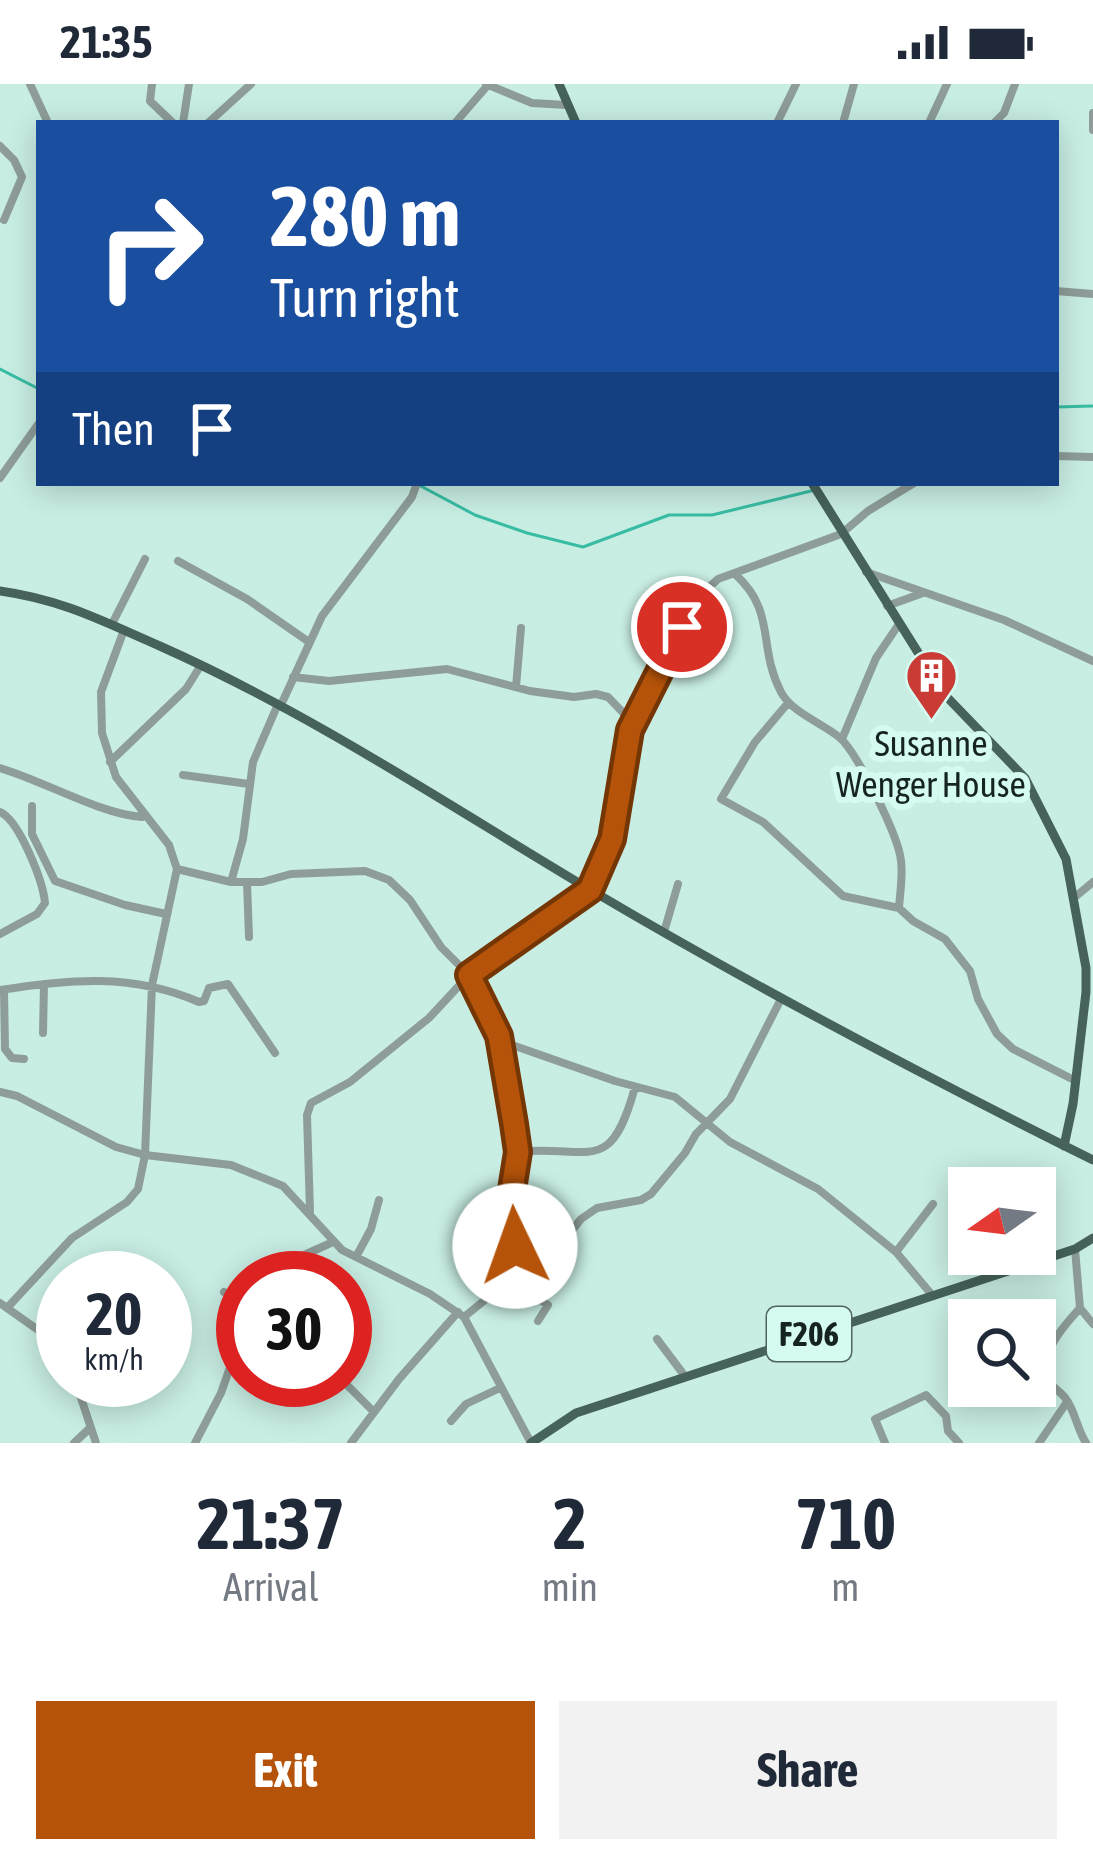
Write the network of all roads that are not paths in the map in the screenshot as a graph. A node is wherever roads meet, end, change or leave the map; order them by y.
1 (29, 84) edge
2 (189, 84) edge
3 (251, 84) edge
4 (487, 84) edge
5 (559, 84) edge
6 (796, 84) edge
7 (854, 84) edge
8 (933, 84) edge
9 (1015, 84) edge
10 (150, 85) edge
11 (945, 87) edge
12 (566, 105) junction
13 (1093, 113) edge
14 (47, 120) edge
15 (169, 120) edge
16 (183, 120) edge
17 (211, 120) edge
18 (457, 120) edge
19 (574, 120) edge
20 (778, 120) edge
21 (844, 120) edge
22 (929, 120) edge
23 (997, 120) edge
24 (1093, 130) edge
25 (0, 146) edge
26 (4, 220) dead end
27 (1059, 291) edge
28 (1093, 292) edge
29 (36, 427) edge
30 (1059, 456) edge
31 (1093, 458) edge
32 (0, 478) edge
33 (416, 486) edge
34 (814, 486) edge
35 (909, 486) edge
36 (842, 534) junction
37 (145, 559) dead end
38 (178, 561) dead end
39 (865, 571) junction
40 (735, 574) junction
41 (0, 591) edge
42 (924, 593) junction
43 (887, 606) junction
44 (112, 624) junction
45 (898, 624) junction
46 (520, 628) dead end
47 (124, 630) junction
48 (309, 642) junction
49 (1093, 661) edge
50 (201, 665) junction
51 (293, 677) junction
52 (516, 687) junction
53 (788, 703) junction
54 (279, 705) junction
55 (633, 723) junction
56 (842, 739) junction
57 (110, 762) junction
58 (3, 770) edge
59 (183, 775) dead end
60 (249, 784) junction
61 (32, 806) dead end
62 (0, 812) edge
63 (144, 817) junction
64 (177, 869) junction
65 (232, 882) junction
66 (247, 882) junction
67 (1093, 882) edge
68 (678, 884) dead end
69 (590, 890) junction
70 (1075, 897) junction
71 (899, 908) junction
72 (166, 914) junction
73 (664, 932) junction
74 (0, 934) edge
75 (249, 937) dead end
76 (469, 975) junction
77 (44, 984) junction
78 (152, 986) junction
79 (2, 990) edge
80 (781, 999) junction
81 (44, 1033) dead end
82 (499, 1036) junction
83 (275, 1053) dead end
84 (23, 1059) dead end
85 (1074, 1080) junction
86 (635, 1087) junction
87 (0, 1092) edge
88 (710, 1124) junction
89 (1064, 1146) junction
90 (518, 1152) junction
91 (145, 1155) junction
92 (1093, 1160) edge
93 (379, 1200) dead end
94 (933, 1204) dead end
95 (310, 1212) junction
96 (1093, 1238) edge
97 (333, 1242) junction
98 (1076, 1250) junction
99 (313, 1251) edge
100 (347, 1251) edge
101 (359, 1251) edge
102 (896, 1252) junction
103 (372, 1266) edge
104 (523, 1269) junction
105 (512, 1280) junction
106 (932, 1295) junction
107 (4, 1305) edge
108 (1080, 1308) junction
109 (461, 1315) junction
110 (538, 1321) dead end
111 (1093, 1324) edge
112 (36, 1328) edge
113 (657, 1339) dead end
114 (684, 1376) junction
115 (500, 1388) junction
116 (1068, 1401) junction
117 (216, 1403) edge
118 (83, 1407) edge
119 (369, 1407) edge
120 (374, 1412) junction
121 (451, 1421) dead end
122 (90, 1428) junction
123 (74, 1443) edge
124 (96, 1443) edge
125 (195, 1443) edge
126 (351, 1443) edge
127 (531, 1443) edge
128 (886, 1443) edge
129 (958, 1443) edge
130 (1039, 1443) edge
131 (1086, 1443) edge

1 - 14 street
2 - 16 street
3 - 17 street
4 - 12 street
4 - 18 street
5 - 12 main road
6 - 20 street
7 - 21 street
8 - 11 street
9 - 23 street
10 - 15 street
11 - 22 street
12 - 19 main road
13 - 24 street
25 - 26 street
27 - 28 street
29 - 32 street
30 - 31 street
33 - 48 street
34 - 36 main road
35 - 36 street
36 - 39 main road
36 - 40 street
37 - 44 street
38 - 48 street
39 - 42 street
39 - 43 main road
40 - 53 street
40 - 55 street
41 - 44 main road
42 - 43 street
42 - 49 street
43 - 45 main road
44 - 47 main road
45 - 56 street
45 - 70 main road
46 - 52 street
47 - 50 main road
47 - 57 street
48 - 51 street
50 - 54 main road
50 - 57 street
51 - 52 street
51 - 54 street
52 - 55 street
53 - 56 street
53 - 71 street
54 - 60 street
54 - 69 main road
55 - 69 street
56 - 71 street
57 - 63 street
58 - 63 street
59 - 60 street
60 - 65 street
61 - 72 street
62 - 74 street
63 - 64 street
64 - 65 street
64 - 72 street
65 - 66 street
66 - 75 street
66 - 76 street
67 - 70 street
68 - 73 street
69 - 73 main road
69 - 76 street
70 - 85 main road
71 - 85 street
72 - 78 street
73 - 80 main road
76 - 82 street
76 - 95 street
77 - 78 street
77 - 79 street
77 - 81 street
78 - 83 street
78 - 91 street
79 - 84 street
80 - 88 street
80 - 89 main road
82 - 86 street
82 - 90 street
85 - 89 main road
86 - 88 street
86 - 90 street
87 - 91 street
88 - 102 street
88 - 104 street
89 - 92 main road
90 - 104 street
91 - 95 street
91 - 107 street
93 - 101 street
94 - 102 street
95 - 97 street
96 - 98 main road, F206
97 - 99 street
97 - 100 street
98 - 106 main road, F206
98 - 108 street
102 - 106 street
103 - 109 street
104 - 105 street
105 - 109 street
105 - 110 street
106 - 114 main road, F206
107 - 112 street
108 - 111 street
108 - 116 street
109 - 115 street
109 - 120 street
113 - 114 street
114 - 127 main road, F206
115 - 121 street
115 - 127 street
116 - 130 street
116 - 131 street
117 - 125 street
118 - 122 street
119 - 120 street
120 - 126 street
122 - 123 street
122 - 124 street
128 - 129 street

